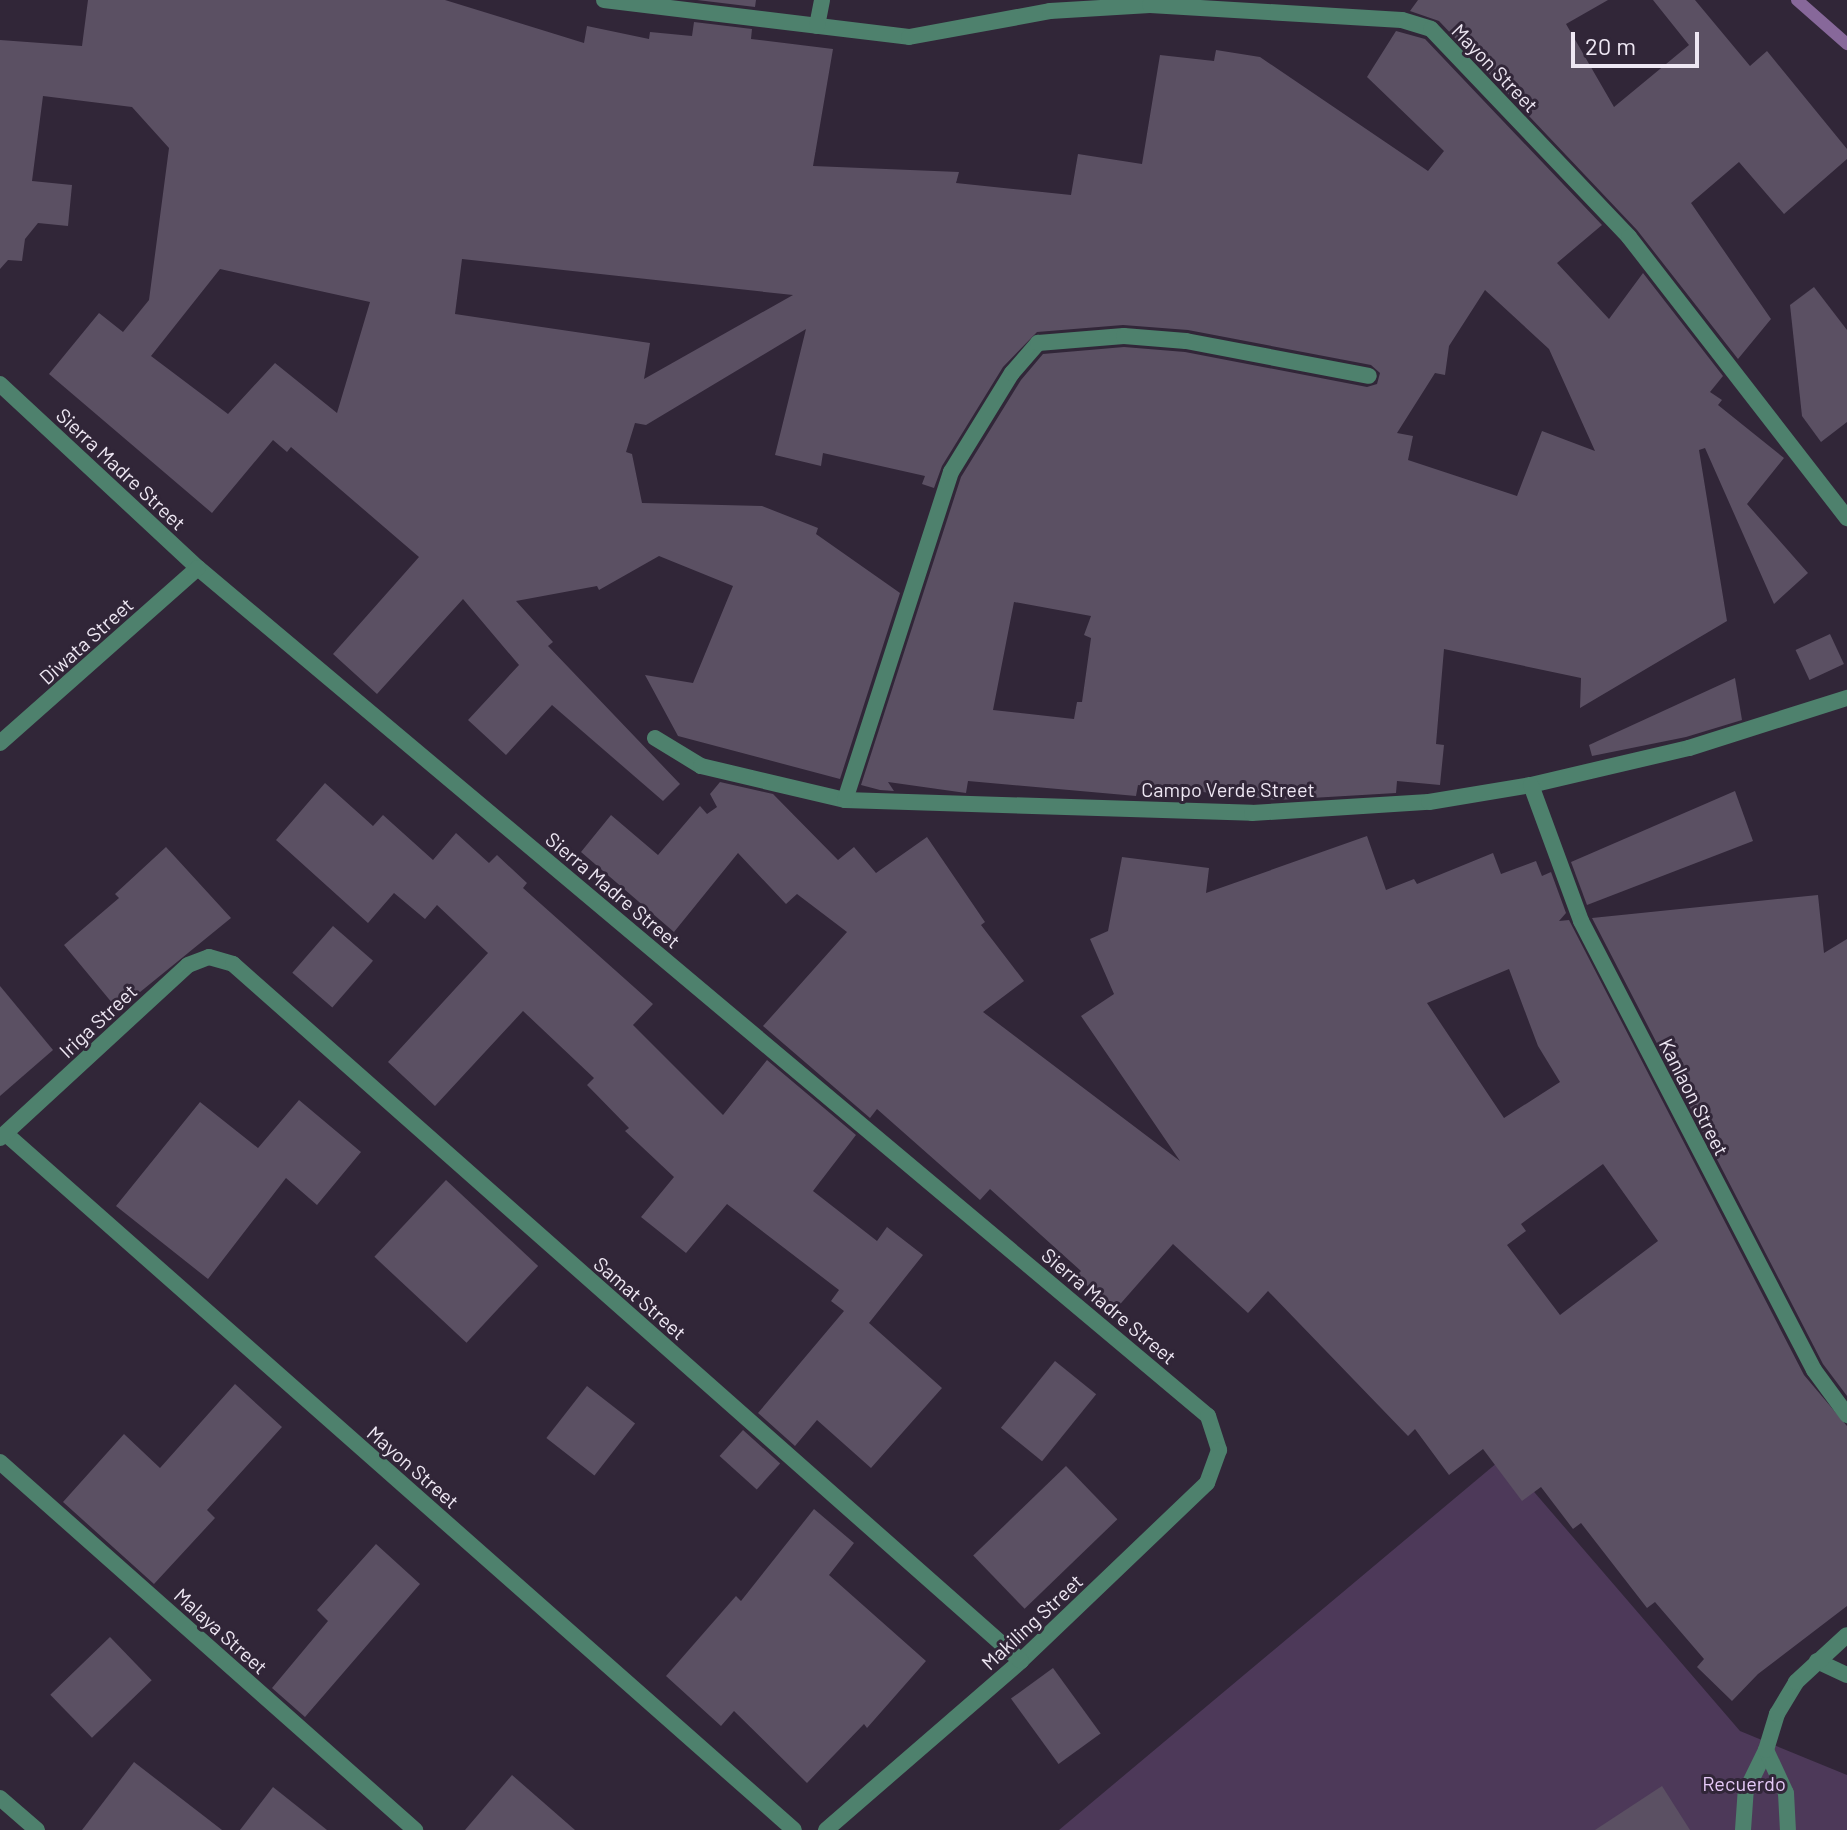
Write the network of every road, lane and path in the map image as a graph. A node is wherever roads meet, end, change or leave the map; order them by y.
1 (604, 0) edge
2 (822, 0) edge
3 (817, 26) junction
4 (1369, 376) dead end
5 (0, 384) edge
6 (1847, 518) edge
7 (198, 568) junction
8 (1847, 698) edge
9 (655, 738) dead end
10 (0, 743) edge
11 (1531, 785) junction
12 (845, 800) junction
13 (233, 964) joint
14 (3, 1136) edge
15 (1847, 1415) edge
16 (1208, 1416) joint
17 (0, 1462) edge
18 (1847, 1635) edge
19 (1021, 1661) junction
20 (1817, 1661) junction
21 (1847, 1675) edge
22 (1766, 1750) junction
23 (0, 1798) edge
24 (37, 1830) edge
25 (415, 1830) edge
26 (794, 1830) edge
27 (826, 1830) edge
28 (1743, 1830) edge
29 (1788, 1830) edge

1 - 3 street, Mayon Street
2 - 3 street
3 - 6 street, Mayon Street
4 - 12 street
5 - 7 street, Sierra Madre Street
7 - 10 street, Diwata Street
7 - 16 street, Sierra Madre Street
8 - 11 street, Campo Verde Street
9 - 12 street, Campo Verde Street
11 - 12 street, Campo Verde Street
11 - 15 street, Kanlaon Street
13 - 14 street, Iriga Street
13 - 19 street, Samat Street
14 - 26 street, Mayon Street
16 - 19 street, Makiling Street
17 - 25 street, Malaya Street
18 - 20 street
19 - 27 street, Makiling Street
20 - 21 street
20 - 22 street
22 - 28 street
22 - 29 street
23 - 24 street

